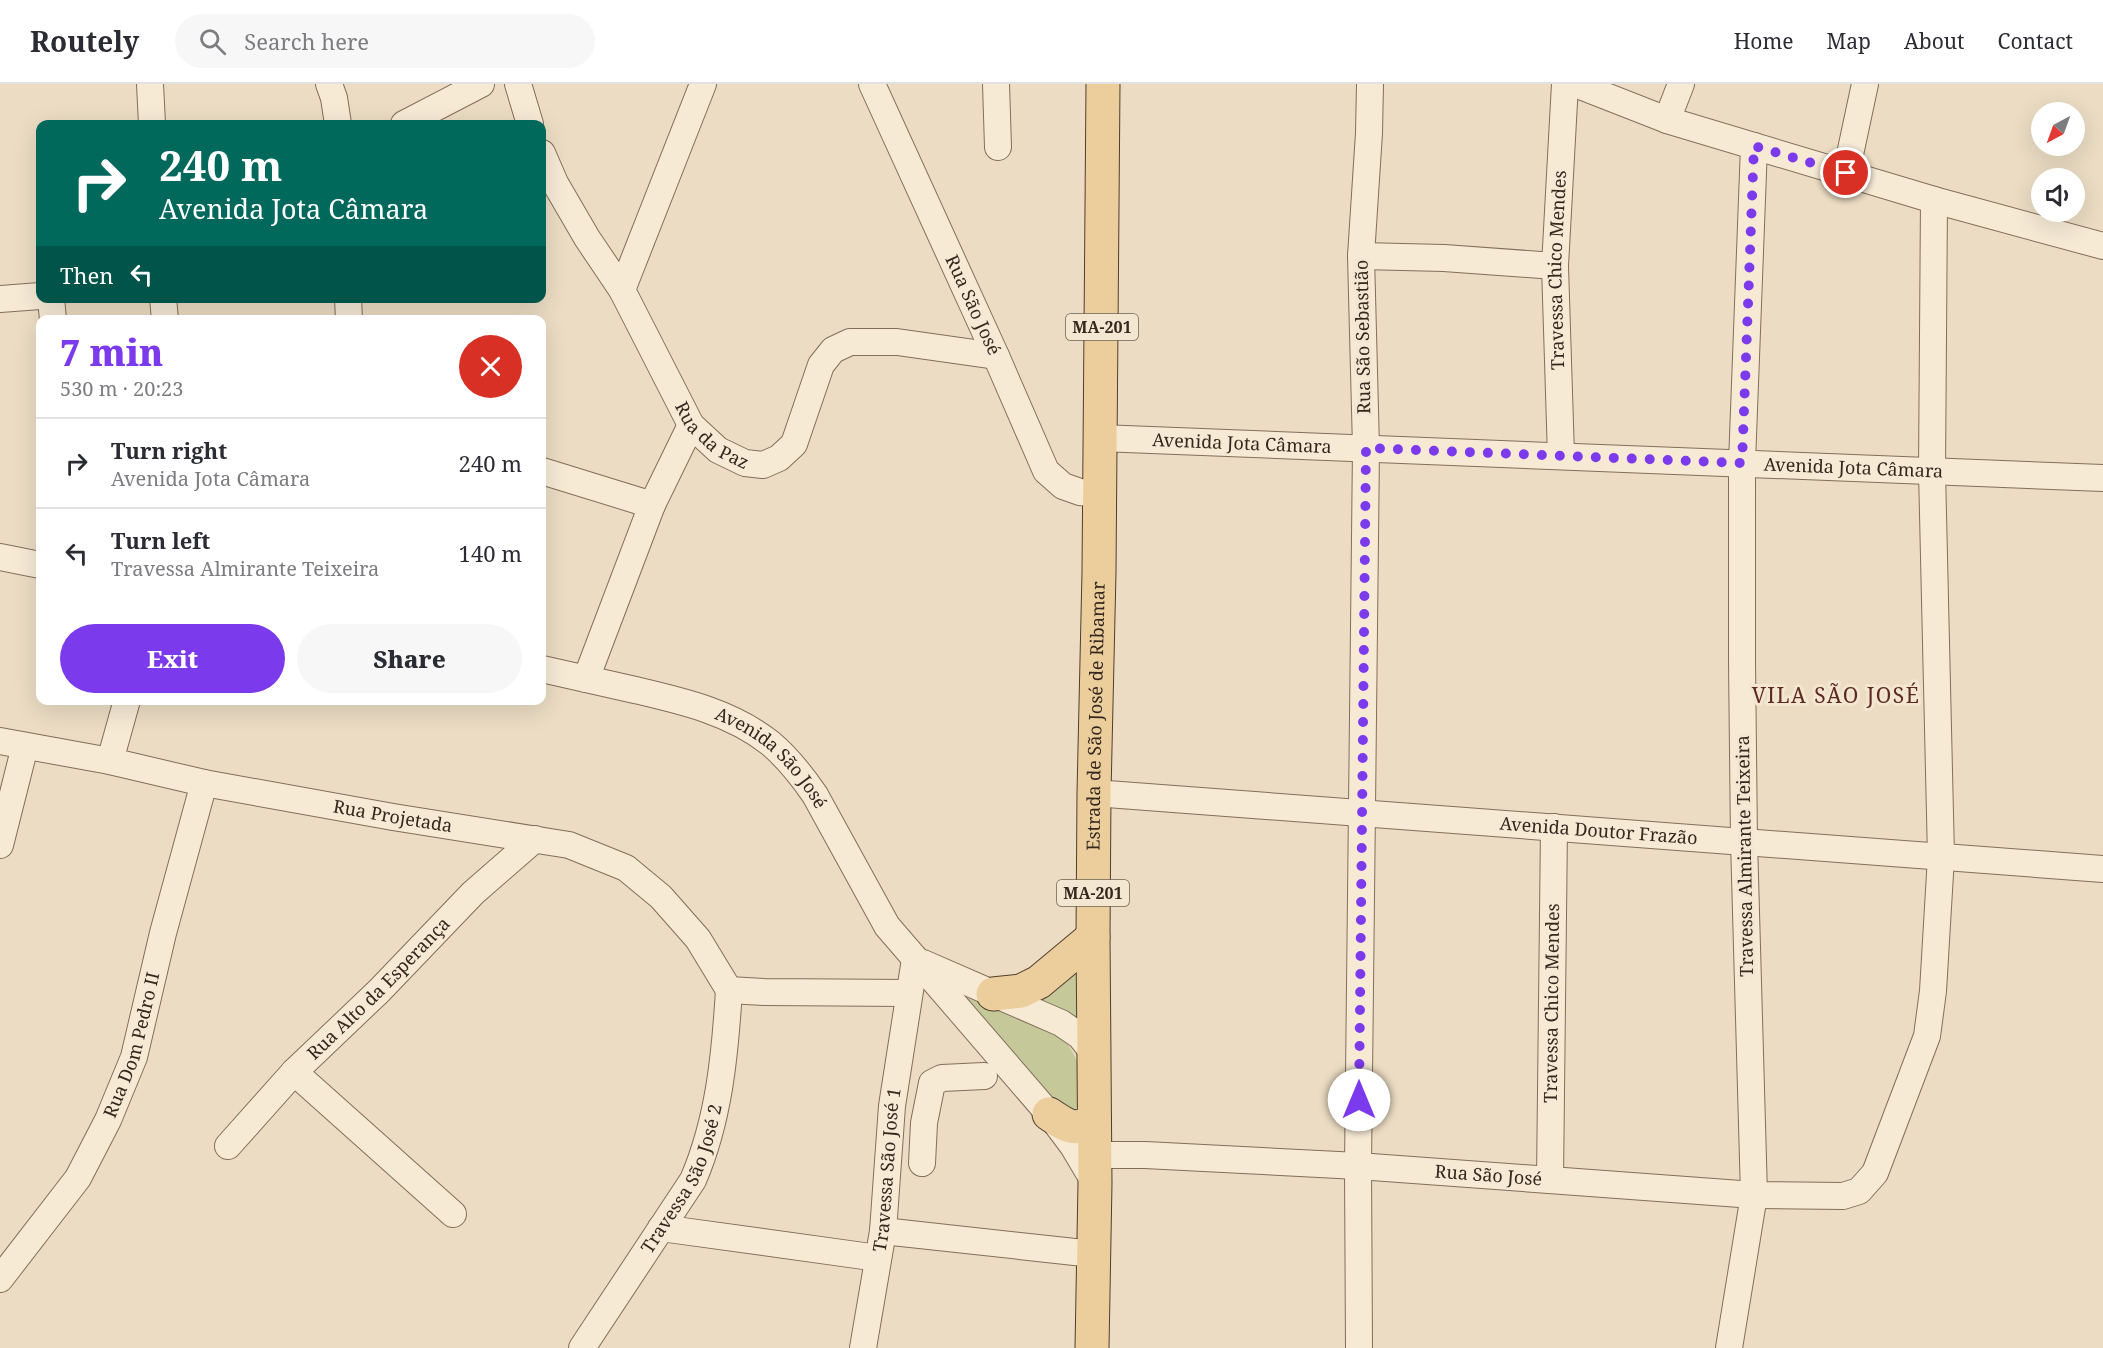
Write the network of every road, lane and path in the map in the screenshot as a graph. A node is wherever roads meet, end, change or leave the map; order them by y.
1 (150, 84) edge
2 (329, 84) edge
3 (481, 84) edge
4 (518, 84) edge
5 (703, 84) edge
6 (872, 84) edge
7 (996, 84) edge
8 (1103, 84) edge
9 (1370, 84) edge
10 (1565, 84) edge
11 (1575, 84) edge
12 (1681, 84) edge
13 (1865, 84) edge
14 (152, 120) edge
15 (337, 120) edge
16 (412, 120) edge
17 (529, 120) edge
18 (1667, 120) junction
19 (1754, 146) junction
20 (998, 147) dead end
21 (546, 162) edge
22 (1846, 173) junction
23 (1934, 200) junction
24 (2103, 246) edge
25 (1361, 256) junction
26 (1556, 266) junction
27 (622, 290) junction
28 (36, 296) edge
29 (0, 299) edge
30 (996, 356) junction
31 (691, 425) junction
32 (1100, 438) junction
33 (1366, 448) junction
34 (1561, 456) junction
35 (1742, 463) junction
36 (1932, 471) junction
37 (2103, 478) edge
38 (546, 479) edge
39 (1099, 494) junction
40 (652, 505) junction
41 (0, 557) edge
42 (36, 564) edge
43 (546, 670) edge
44 (586, 679) junction
45 (126, 705) edge
46 (0, 741) edge
47 (25, 746) junction
48 (110, 761) junction
49 (204, 783) junction
50 (1094, 793) junction
51 (1362, 813) junction
52 (1554, 827) junction
53 (535, 839) junction
54 (1744, 841) junction
55 (0, 845) edge
56 (1941, 857) junction
57 (2103, 869) edge
58 (1093, 937) junction
59 (915, 959) junction
60 (729, 990) junction
61 (909, 993) junction
62 (993, 994) junction
63 (1095, 1055) junction
64 (294, 1072) junction
65 (984, 1076) dead end
66 (1049, 1114) junction
67 (891, 1119) junction
68 (1094, 1119) junction
69 (924, 1123) junction
70 (228, 1146) dead end
71 (922, 1163) dead end
72 (1358, 1166) junction
73 (1095, 1169) junction
74 (1550, 1180) junction
75 (1754, 1195) junction
76 (453, 1214) dead end
77 (661, 1228) junction
78 (883, 1231) junction
79 (1093, 1254) junction
80 (878, 1258) junction
81 (0, 1279) edge
82 (582, 1348) edge
83 (863, 1348) edge
84 (1092, 1348) edge
85 (1359, 1348) edge
86 (1729, 1348) edge

1 - 14 street
2 - 15 street
3 - 16 street
4 - 17 street
5 - 27 street
6 - 30 street, Rua São José
7 - 20 street
8 - 32 main road, Estrada de São José de Ribamar / MA-201
9 - 25 street, Rua São Sebastião
10 - 26 street, Travessa Chico Mendes
11 - 18 street
12 - 18 street
13 - 22 street
18 - 19 street
19 - 22 street
19 - 35 street, Travessa Almirante Teixeira
21 - 27 street, Rua da Paz
22 - 23 street
23 - 24 street
23 - 36 street
25 - 26 street
25 - 33 street, Rua São Sebastião
26 - 34 street, Travessa Chico Mendes
27 - 31 street, Rua da Paz
28 - 29 street
30 - 31 street, Rua da Paz
30 - 39 street, Rua São José
31 - 40 street
32 - 33 street, Avenida Jota Câmara
32 - 39 main road, Estrada de São José de Ribamar / MA-201
33 - 34 street, Avenida Jota Câmara
33 - 51 street, Rua São Sebastião
34 - 35 street, Avenida Jota Câmara
35 - 36 street, Avenida Jota Câmara
35 - 54 street, Travessa Almirante Teixeira
36 - 37 street, Avenida Jota Câmara
36 - 56 street
38 - 40 street
39 - 50 main road, Estrada de São José de Ribamar / MA-201
40 - 44 street
41 - 42 street
43 - 44 street, Avenida São José
44 - 59 street, Avenida São José
45 - 48 street
46 - 47 street, Rua Projetada
47 - 48 street, Rua Projetada
47 - 55 street
48 - 49 street, Rua Projetada
49 - 53 street, Rua Projetada
49 - 81 street, Rua Dom Pedro II
50 - 51 street, Avenida Doutor Frazão
50 - 58 main road, Estrada de São José de Ribamar / MA-201
51 - 52 street, Avenida Doutor Frazão
51 - 72 street, Rua São Sebastião
52 - 54 street, Avenida Doutor Frazão
52 - 74 street, Travessa Chico Mendes
53 - 60 street, Rua Projetada
53 - 64 street, Rua Alto da Esperança
54 - 56 street, Avenida Doutor Frazão
54 - 75 street, Travessa Almirante Teixeira
56 - 57 street, Avenida Doutor Frazão
56 - 75 street, Rua São José
58 - 62 main road
58 - 63 main road, Estrada de São José de Ribamar / MA-201
59 - 61 street, Travessa São José 1
59 - 62 street, Avenida São José
59 - 66 street, Avenida São José
60 - 61 street
60 - 77 street, Travessa São José 2
61 - 67 street, Travessa São José 1
62 - 63 street, Avenida São José
63 - 68 main road, Estrada de São José de Ribamar / MA-201
64 - 70 street, Rua Alto da Esperança
64 - 76 street
65 - 69 street
66 - 68 main road
66 - 73 street, Avenida São José
67 - 69 street
67 - 78 street, Travessa São José 1
68 - 73 main road, Estrada de São José de Ribamar / MA-201
69 - 71 street
72 - 73 street, Rua São José
72 - 74 street, Rua São José
72 - 85 street, Rua São Sebastião
73 - 79 main road, Estrada de São José de Ribamar / MA-201
74 - 75 street, Rua São José
75 - 86 street, Travessa Almirante Teixeira
77 - 80 street
77 - 82 street, Travessa São José 2
78 - 79 street
78 - 80 street, Travessa São José 1
79 - 84 main road, Estrada de São José de Ribamar / MA-201
80 - 83 street, Travessa São José 1

